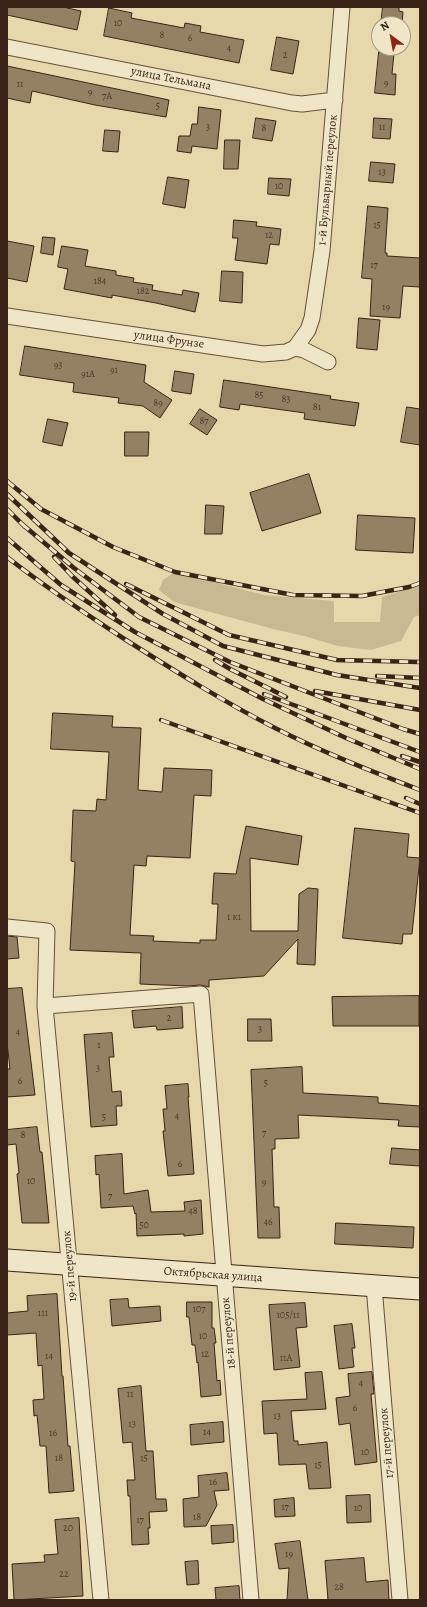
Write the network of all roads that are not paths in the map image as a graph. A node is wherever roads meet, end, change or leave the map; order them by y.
1 (342, 7) edge
2 (7, 47) edge
3 (335, 100) junction
4 (7, 316) edge
5 (295, 348) junction
6 (328, 362) dead end
7 (7, 927) edge
8 (45, 1006) junction
9 (7, 1260) edge
10 (70, 1264) junction
11 (224, 1276) junction
12 (374, 1286) junction
13 (420, 1289) edge
14 (101, 1600) edge
15 (251, 1600) edge
16 (400, 1600) edge

1 - 3 street, 1-й Бульварный переулок
2 - 3 street, улица Тельмана
3 - 5 street, 1-й Бульварный переулок
4 - 5 street, улица Фрунзе
5 - 6 street
7 - 8 street, 19-й переулок
8 - 10 street, 19-й переулок
8 - 11 street, 18-й переулок
9 - 10 street, Октябрьская улица
10 - 11 street, Октябрьская улица
10 - 14 street, 19-й переулок
11 - 12 street, Октябрьская улица
11 - 15 street, 18-й переулок
12 - 13 street, Октябрьская улица
12 - 16 street, 17-й переулок

